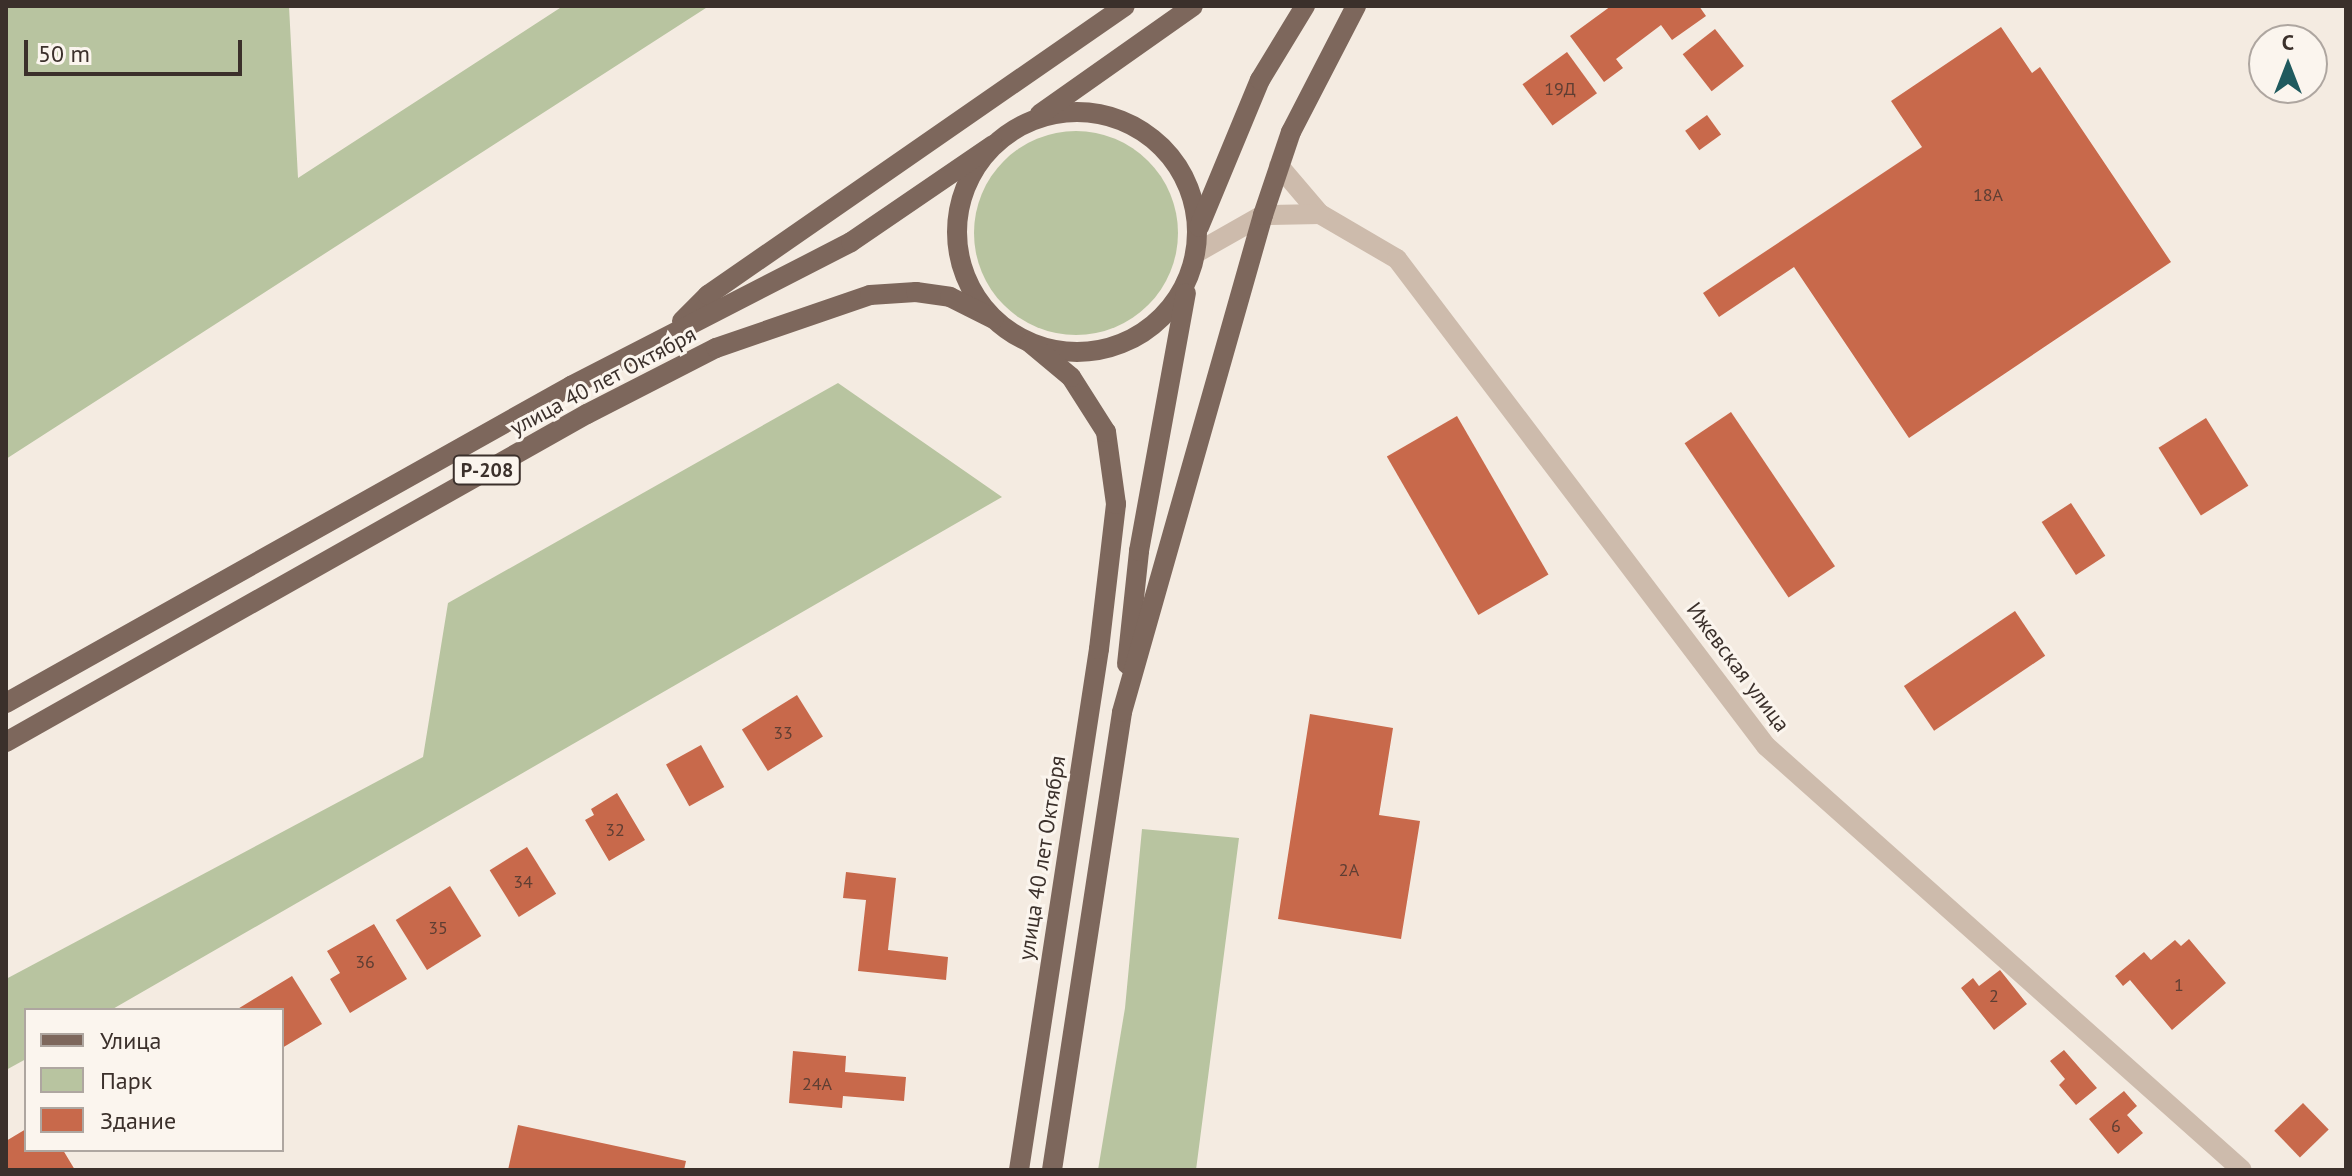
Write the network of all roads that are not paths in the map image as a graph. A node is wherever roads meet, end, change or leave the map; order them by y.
1 (1125, 6) edge
2 (1193, 6) edge
3 (1305, 6) edge
4 (1356, 6) edge
5 (1029, 122) junction
6 (993, 145) junction
7 (1279, 166) junction
8 (1320, 214) junction
9 (1263, 215) junction
10 (1197, 231) junction
11 (1196, 253) junction
12 (1190, 274) junction
13 (994, 319) junction
14 (668, 335) junction
15 (1030, 343) junction
16 (6, 703) edge
17 (1122, 712) junction
18 (6, 742) edge
19 (1019, 1170) edge
20 (1052, 1170) edge
21 (2242, 1170) edge

1 - 14 main road, улица 40 лет Октября / Р-208
2 - 5 main road, улица 40 лет Октября
3 - 10 main road, улица 40 лет Октября
4 - 7 main road
5 - 6 main road, улица 40 лет Октября
5 - 10 main road, улица 40 лет Октября
6 - 13 main road, улица 40 лет Октября
6 - 14 main road, улица 40 лет Октября / Р-208
7 - 8 street, Ижевская улица
7 - 9 main road
8 - 9 street
8 - 21 street, Ижевская улица
9 - 11 street
9 - 17 main road
10 - 11 main road, улица 40 лет Октября
11 - 12 main road, улица 40 лет Октября
12 - 15 main road, улица 40 лет Октября
12 - 17 main road
13 - 15 main road, улица 40 лет Октября
13 - 18 main road, улица 40 лет Октября / Р-208
14 - 16 main road, улица 40 лет Октября / Р-208
15 - 19 main road, улица 40 лет Октября
17 - 20 main road

